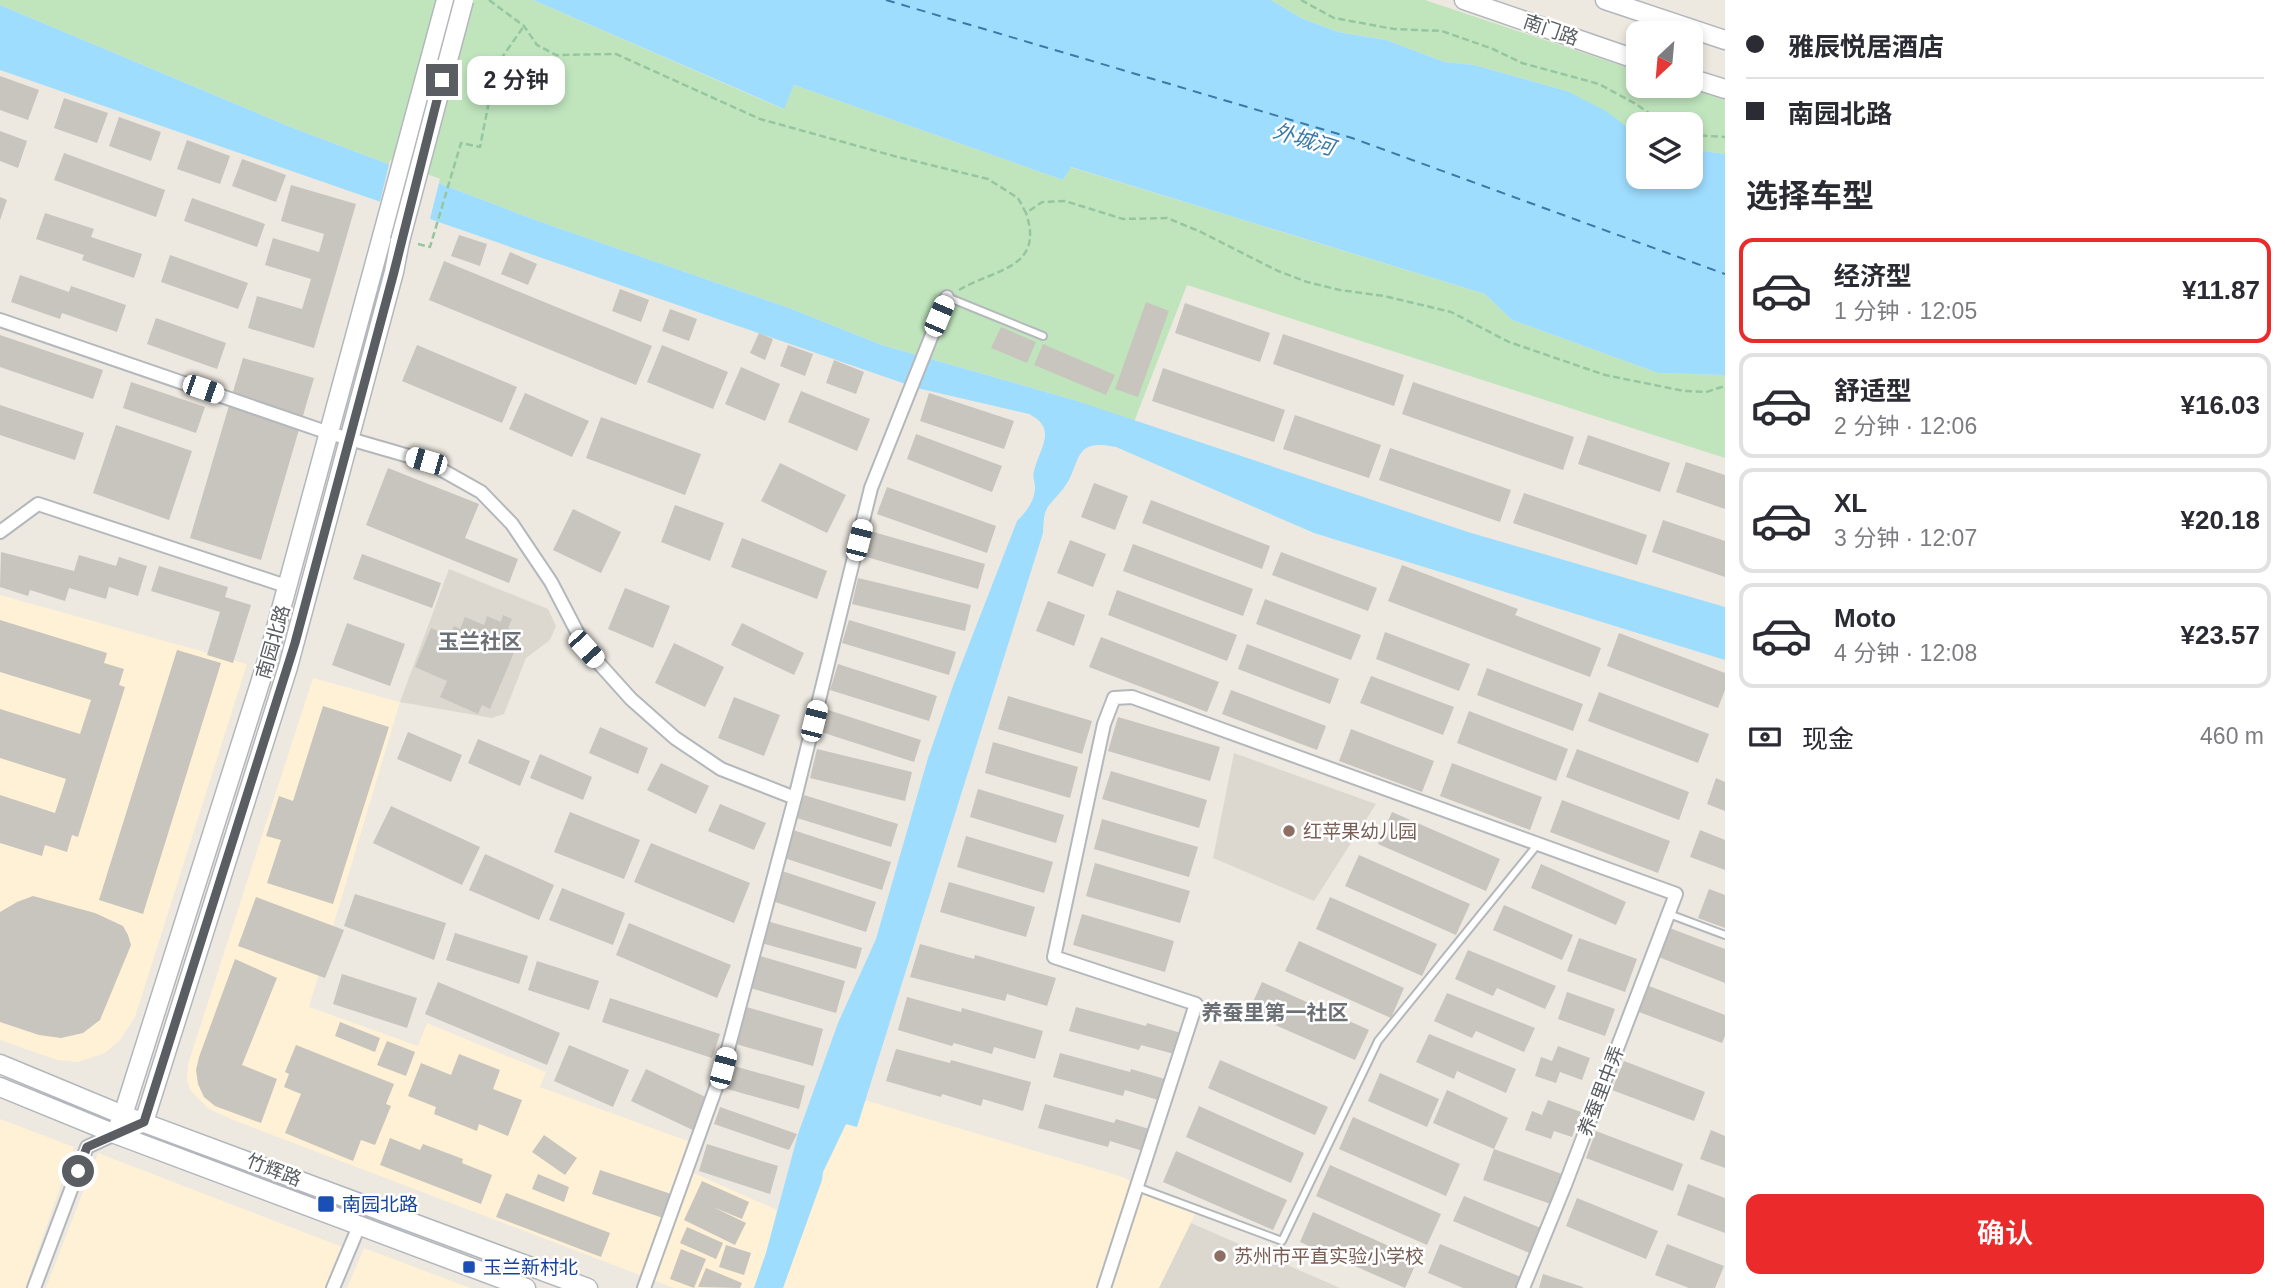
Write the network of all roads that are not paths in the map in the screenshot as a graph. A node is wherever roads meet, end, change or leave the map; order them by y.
1 (446, 0) edge
2 (464, 0) edge
3 (1464, 0) edge
4 (1605, 0) edge
5 (1725, 40) edge
6 (1626, 56) edge
7 (1703, 82) edge
8 (1725, 89) edge
9 (392, 239) junction
10 (947, 297) joint
11 (0, 320) edge
12 (1043, 336) dead end
13 (330, 433) junction
14 (350, 439) junction
15 (0, 532) edge
16 (289, 587) junction
17 (795, 798) junction
18 (1538, 844) junction
19 (1669, 914) junction
20 (1725, 935) edge
21 (0, 1064) edge
22 (0, 1087) edge
23 (123, 1115) junction
24 (144, 1122) junction
25 (115, 1134) junction
26 (1137, 1186) junction
27 (359, 1226) junction
28 (34, 1288) edge
29 (333, 1288) edge
30 (526, 1288) edge
31 (588, 1288) edge
32 (644, 1288) edge
33 (1104, 1288) edge
34 (1523, 1288) edge

1 - 9 main road, 南园北路
2 - 9 main road, 南园北路, bridge
3 - 6 main road, 南门路
4 - 5 main road
7 - 8 main road
9 - 13 main road, 南园北路
9 - 14 main road, 南园北路
10 - 12 lane
10 - 17 street
11 - 13 street
13 - 14 street
13 - 16 main road, 南园北路
14 - 17 street
14 - 24 main road, 南园北路
15 - 16 street
16 - 23 main road, 南园北路
17 - 32 street
18 - 19 street, 养蚕里中弄
18 - 26 lane
18 - 26 street
19 - 20 lane
19 - 34 street, 养蚕里中弄
21 - 23 main road, 竹辉路
22 - 25 main road, 竹辉路
23 - 24 main road, 竹辉路
23 - 25 main road, 南园北路
24 - 25 main road
24 - 31 main road, 竹辉路
25 - 27 main road, 竹辉路
25 - 28 street
26 - 33 street
27 - 29 street
27 - 30 main road, 竹辉路

